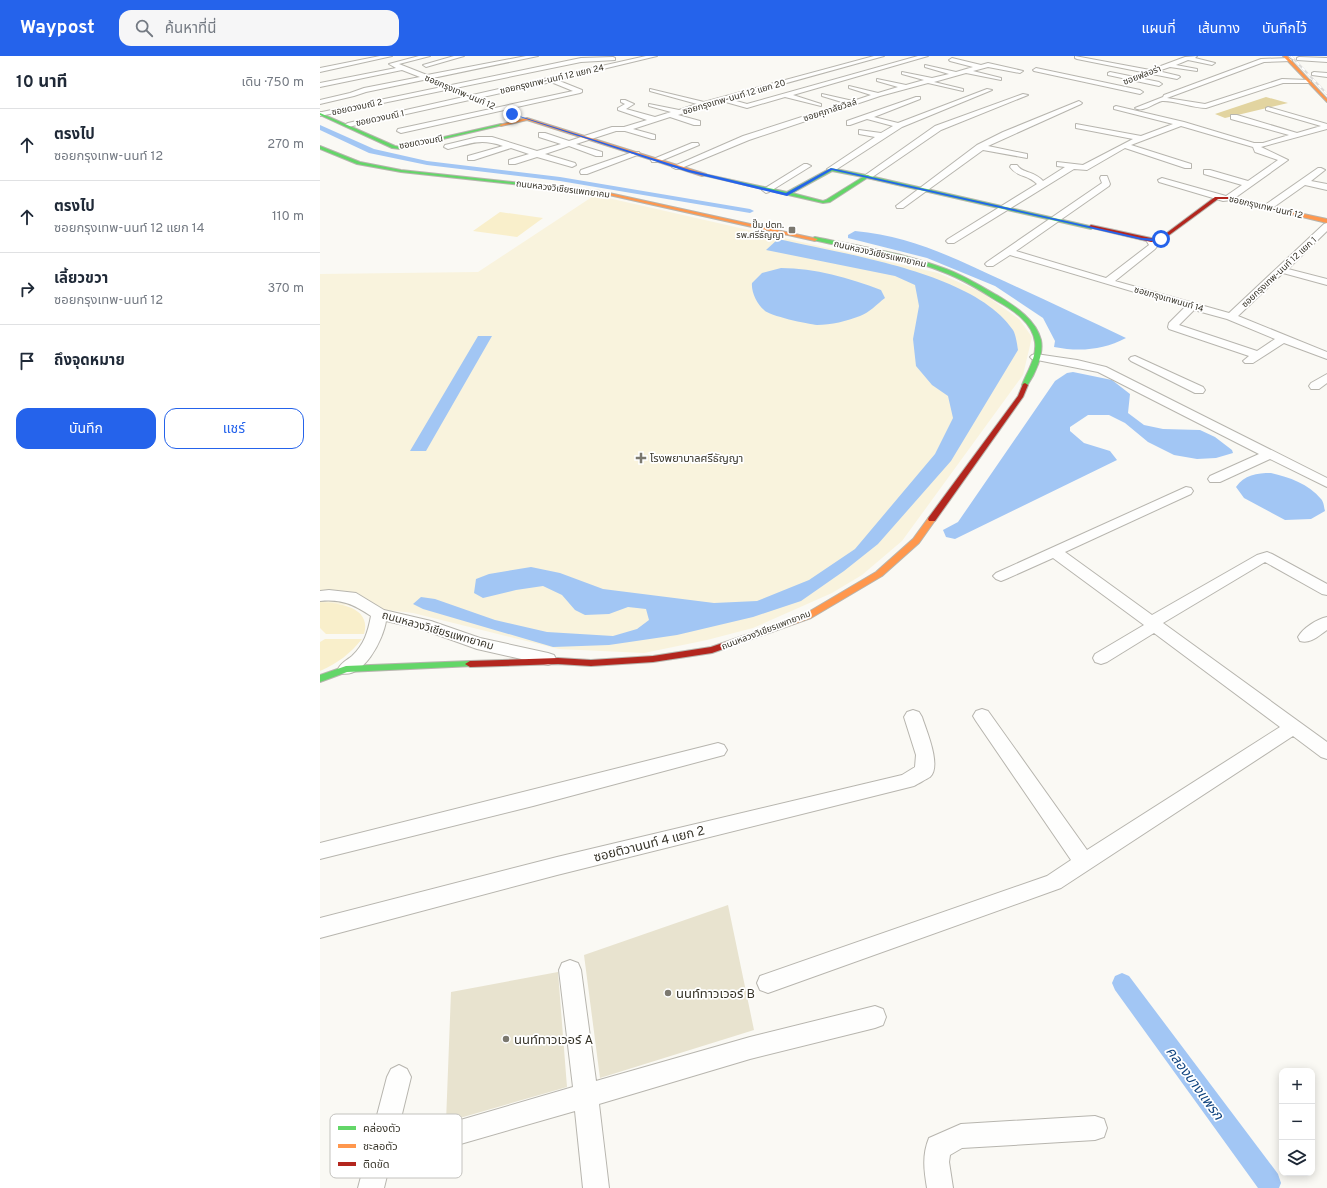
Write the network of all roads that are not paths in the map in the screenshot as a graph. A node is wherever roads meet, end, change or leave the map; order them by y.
1 (389, 56) edge
2 (427, 56) edge
3 (461, 56) edge
4 (628, 56) edge
5 (654, 56) edge
6 (881, 56) edge
7 (925, 56) edge
8 (1077, 57) edge
9 (1189, 57) edge
10 (534, 58) edge
11 (1118, 58) dead end
12 (1292, 58) edge
13 (506, 60) edge
14 (952, 60) dead end
15 (1327, 60) edge
16 (1154, 62) dead end
17 (562, 63) junction
18 (987, 63) junction
19 (1107, 63) junction
20 (1212, 63) dead end
21 (548, 64) dead end
22 (426, 65) dead end
23 (1169, 65) junction
24 (927, 66) dead end
25 (514, 67) dead end
26 (404, 68) junction
27 (576, 68) dead end
28 (1094, 68) dead end
29 (320, 70) edge
30 (1036, 70) dead end
31 (1195, 70) dead end
32 (585, 71) junction
33 (968, 71) junction
34 (1020, 71) dead end
35 (1082, 72) dead end
36 (1150, 72) junction
37 (1230, 72) junction
38 (904, 73) dead end
39 (1103, 73) dead end
40 (958, 74) junction
41 (1244, 74) dead end
42 (1327, 74) edge
43 (1069, 77) junction
44 (1177, 77) dead end
45 (1314, 77) junction
46 (427, 78) junction
47 (942, 78) junction
48 (999, 79) dead end
49 (1132, 79) junction
50 (486, 80) junction
51 (552, 80) junction
52 (879, 80) dead end
53 (930, 81) junction
54 (1159, 84) dead end
55 (320, 85) edge
56 (498, 85) dead end
57 (968, 85) dead end
58 (1112, 86) junction
59 (851, 87) dead end
60 (450, 88) junction
61 (906, 88) junction
62 (1327, 88) edge
63 (652, 90) dead end
64 (962, 90) dead end
65 (989, 90) dead end
66 (1140, 92) dead end
67 (698, 94) dead end
68 (784, 95) junction
69 (824, 95) dead end
70 (878, 95) junction
71 (1025, 95) dead end
72 (1166, 96) dead end
73 (473, 98) junction
74 (684, 98) junction
75 (918, 98) dead end
76 (622, 101) dead end
77 (1327, 101) edge
78 (320, 102) edge
79 (720, 102) junction
80 (852, 103) junction
81 (1079, 103) dead end
82 (704, 104) junction
83 (651, 105) dead end
84 (819, 105) dead end
85 (1197, 106) junction
86 (1116, 108) dead end
87 (1138, 108) dead end
88 (499, 109) junction
89 (1268, 109) dead end
90 (413, 111) joint
91 (1184, 111) dead end
92 (679, 112) junction
93 (708, 112) dead end
94 (321, 114) edge
95 (671, 115) junction
96 (867, 117) junction
97 (1234, 117) dead end
98 (527, 119) junction
99 (656, 120) junction
100 (697, 120) dead end
101 (850, 123) dead end
102 (1181, 124) junction
103 (348, 125) junction
104 (899, 125) junction
105 (1079, 126) dead end
106 (1327, 127) edge
107 (625, 129) junction
108 (401, 131) dead end
109 (862, 132) dead end
110 (542, 135) dead end
111 (1296, 135) junction
112 (882, 136) junction
113 (652, 137) dead end
114 (587, 138) junction
115 (1140, 138) junction
116 (568, 144) junction
117 (695, 145) dead end
118 (510, 146) junction
119 (1124, 146) junction
120 (1256, 146) junction
121 (320, 147) edge
122 (448, 147) dead end
123 (980, 147) junction
124 (537, 154) junction
125 (599, 154) dead end
126 (636, 154) junction
127 (1024, 156) dead end
128 (471, 158) dead end
129 (512, 162) dead end
130 (651, 162) junction
131 (1059, 164) dead end
132 (572, 165) dead end
133 (672, 165) junction
134 (807, 166) dead end
135 (1188, 166) dead end
136 (1014, 167) dead end
137 (1071, 167) junction
138 (831, 169) junction
139 (1321, 170) dead end
140 (584, 172) dead end
141 (1207, 172) dead end
142 (868, 176) junction
143 (1104, 178) dead end
144 (1162, 180) dead end
145 (1304, 182) junction
146 (1041, 184) junction
147 (1248, 184) junction
148 (1327, 187) edge
149 (924, 188) junction
150 (766, 190) junction
151 (787, 194) junction
152 (1226, 198) junction
153 (900, 206) dead end
154 (1005, 207) junction
155 (1268, 207) junction
156 (1057, 219) junction
157 (1327, 221) edge
158 (1327, 226) edge
159 (1151, 240) junction
160 (951, 241) dead end
161 (1007, 251) junction
162 (990, 264) dead end
163 (1282, 270) junction
164 (1108, 282) junction
165 (1327, 282) edge
166 (1192, 306) junction
167 (1231, 317) junction
168 (1284, 338) junction
169 (1327, 356) edge
170 (1036, 357) junction
171 (1135, 359) dead end
172 (1186, 370) dead end
173 (1172, 377) junction
174 (1327, 378) edge
175 (1315, 386) dead end
176 (1144, 390) junction
177 (1199, 390) dead end
178 (1270, 454) junction
179 (1215, 479) dead end
180 (1327, 483) edge
181 (1186, 491) dead end
182 (1055, 552) junction
183 (1001, 576) dead end
184 (1327, 590) edge
185 (320, 596) edge
186 (379, 614) junction
187 (1327, 622) edge
188 (1154, 624) junction
189 (1306, 637) dead end
190 (1101, 658) dead end
191 (558, 661) junction
192 (346, 669) junction
193 (320, 679) edge
194 (982, 716) dead end
195 (914, 717) dead end
196 (1293, 727) junction
197 (718, 750) dead end
198 (1327, 752) edge
199 (320, 851) edge
200 (1084, 862) junction
201 (320, 928) edge
202 (570, 970) dead end
203 (768, 983) dead end
204 (875, 1017) dead end
205 (399, 1077) dead end
206 (586, 1095) junction
207 (390, 1114) edge
208 (1095, 1128) dead end
209 (462, 1132) edge
210 (374, 1178) edge
211 (371, 1188) edge
212 (596, 1188) edge
213 (940, 1188) edge

1 - 29 street
2 - 26 street, ซอยกรุงเทพ-นนท์ 12
3 - 22 street
4 - 17 street
5 - 32 street, ซอยกรุงเทพ-นนท์ 12 แยก 24
6 - 79 street, ซอยกรุงเทพ-นนท์ 12 แยก 20
7 - 68 street
8 - 19 street
9 - 20 street
9 - 23 street, ซอยฟลอร่า
10 - 13 street
11 - 19 street
12 - 15 street
12 - 37 street
12 - 45 street
13 - 25 street
13 - 46 street
14 - 18 street
16 - 23 street
17 - 21 street
17 - 50 street, ซอยดวงมณี 2
18 - 33 street, ซอยศุภาลัยวิลล์
18 - 34 street
19 - 28 street
19 - 36 street
23 - 31 street
23 - 36 street, ซอยฟลอร่า
24 - 40 street
26 - 46 street, ซอยกรุงเทพ-นนท์ 12
26 - 55 street
27 - 32 street
30 - 43 street
32 - 51 street, ซอยกรุงเทพ-นนท์ 12 แยก 24
33 - 40 street, ซอยศุภาลัยวิลล์
33 - 48 street
35 - 43 street
36 - 44 street
36 - 49 street, ซอยฟลอร่า
37 - 41 street
37 - 72 street
38 - 53 street
39 - 49 street
40 - 47 street, ซอยศุภาลัยวิลล์
42 - 45 street
43 - 58 street
45 - 62 street
45 - 77 street
45 - 85 street
46 - 60 street, ซอยกรุงเทพ-นนท์ 12
46 - 78 street
47 - 53 street, ซอยศุภาลัยวิลล์
47 - 57 street
49 - 54 street
49 - 58 street, ซอยฟลอร่า
50 - 56 street
50 - 60 street, ซอยดวงมณี 2
51 - 73 street, ซอยกรุงเทพ-นนท์ 12 แยก 24
51 - 88 street
52 - 61 street
53 - 61 street, ซอยศุภาลัยวิลล์
53 - 64 street
58 - 66 street
59 - 70 street
60 - 73 street, ซอยกรุงเทพ-นนท์ 12
60 - 94 street, ซอยดวงมณี 2
61 - 70 street, ซอยศุภาลัยวิลล์
63 - 74 street
65 - 104 street
67 - 74 street
68 - 79 street
68 - 84 street
69 - 80 street
70 - 80 street, ซอยศุภาลัยวิลล์
71 - 142 street
73 - 88 street, ซอยกรุงเทพ-นนท์ 12
73 - 90 street, ซอยกรุงเทพ-นนท์ 12 แยก 24
74 - 82 street
75 - 96 street
76 - 99 street
79 - 82 street, ซอยกรุงเทพ-นนท์ 12 แยก 20
79 - 93 street
80 - 133 street, ซอยศุภาลัยวิลล์
81 - 123 street
82 - 92 street, ซอยกรุงเทพ-นนท์ 12 แยก 20
83 - 92 street
85 - 87 street
85 - 91 street
86 - 102 street
88 - 98 street, ซอยกรุงเทพ-นนท์ 12
88 - 108 street
89 - 106 street
90 - 103 street, ซอยดวงมณี 1
92 - 95 street, ซอยกรุงเทพ-นนท์ 12 แยก 20
94 - 103 street, ซอยดวงมณี
95 - 99 street, ซอยกรุงเทพ-นนท์ 12 แยก 20
95 - 100 street
96 - 101 street
96 - 104 street
97 - 111 street
98 - 103 street, ซอยดวงมณี
98 - 114 street, ซอยกรุงเทพ-นนท์ 12
99 - 107 street, ซอยกรุงเทพ-นนท์ 12 แยก 20
102 - 115 street
102 - 120 street
104 - 112 street
105 - 115 street
106 - 111 street
107 - 113 street
107 - 114 street, ซอยกรุงเทพ-นนท์ 12 แยก 20
109 - 112 street
110 - 116 street
111 - 120 street
112 - 138 street
114 - 116 street, ซอยกรุงเทพ-นนท์ 12 แยก 20
114 - 126 street, ซอยกรุงเทพ-นนท์ 12
115 - 119 street
116 - 124 street, ซอยกรุงเทพ-นนท์ 12 แยก 20
116 - 125 street
117 - 130 street
118 - 122 street
118 - 124 street
118 - 128 street
119 - 135 street
119 - 137 street
120 - 147 street
121 - 170 street, ถนนหลวงวิเชียรแพทยาคม
123 - 127 street
123 - 149 street
124 - 129 street, ซอยกรุงเทพ-นนท์ 12 แยก 20
124 - 132 street
126 - 130 street, ซอยกรุงเทพ-นนท์ 12
126 - 140 street
130 - 133 street, ซอยกรุงเทพ-นนท์ 12
131 - 137 street
133 - 150 street, ซอยกรุงเทพ-นนท์ 12
134 - 150 street
136 - 146 street
137 - 146 street
138 - 142 street
138 - 151 street
139 - 145 street
141 - 147 street
142 - 149 street
142 - 151 street, ซอยกรุงเทพ-นนท์ 12
143 - 156 street
144 - 152 street
145 - 148 street
145 - 155 street
146 - 154 street
147 - 152 street
149 - 153 street
149 - 154 street
150 - 151 street, ซอยกรุงเทพ-นนท์ 12
152 - 155 street, ซอยกรุงเทพ-นนท์ 12
152 - 159 street, ซอยกรุงเทพ-นนท์ 12
154 - 156 street
154 - 160 street
155 - 157 street, ซอยกรุงเทพ-นนท์ 12
156 - 159 street
156 - 161 street
158 - 163 street, ซอยกรุงเทพ-นนท์ 12 แยก 1
159 - 164 street
161 - 162 street
161 - 164 street, ซอยกรุงเทพนนท์ 14
163 - 165 street
163 - 167 street, ซอยกรุงเทพ-นนท์ 12 แยก 1
164 - 166 street, ซอยกรุงเทพนนท์ 14
166 - 167 street, ซอยกรุงเทพนนท์ 14
166 - 168 street
167 - 168 street, ซอยกรุงเทพนนท์ 14
168 - 169 street, ซอยกรุงเทพนนท์ 14
170 - 176 street
170 - 191 street, ถนนหลวงวิเชียรแพทยาคม
171 - 173 street
172 - 173 street
173 - 176 street
173 - 177 street
174 - 175 street
176 - 178 street
178 - 179 street
178 - 180 street
181 - 182 street
182 - 183 street
182 - 188 street
184 - 188 street
185 - 186 street, ถนนหลวงวิเชียรแพทยาคม
186 - 191 street, ถนนหลวงวิเชียรแพทยาคม
186 - 192 street
187 - 189 street
188 - 190 street
188 - 196 street
191 - 192 street, ถนนหลวงวิเชียรแพทยาคม
192 - 193 street, ถนนหลวงวิเชียรแพทยาคม
194 - 200 street
195 - 201 street, ซอยติวานนท์ 4 แยก 2
196 - 198 street
196 - 200 street
197 - 199 street
200 - 203 street
202 - 206 street
204 - 206 street
205 - 207 street
206 - 209 street
206 - 212 street
208 - 213 street
210 - 211 street

